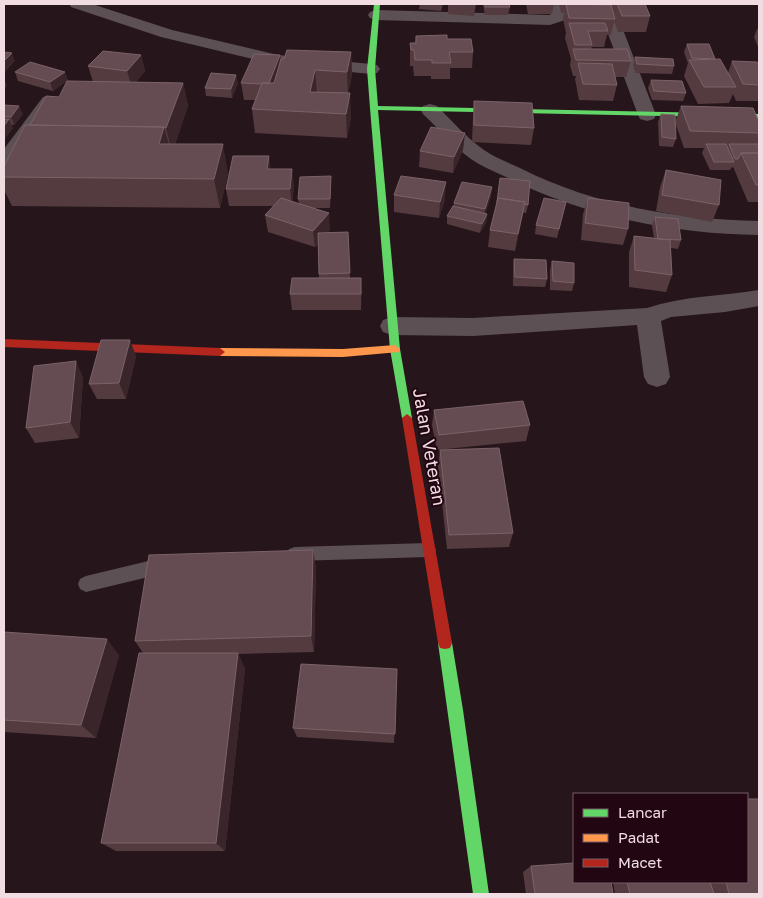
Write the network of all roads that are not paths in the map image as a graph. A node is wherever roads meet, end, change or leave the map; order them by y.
1 (78, 4) edge
2 (556, 4) edge
3 (606, 4) edge
4 (376, 9) edge
5 (372, 69) junction
6 (49, 101) edge
7 (374, 108) junction
8 (430, 110) junction
9 (647, 115) junction
10 (759, 116) edge
11 (4, 162) edge
12 (759, 228) edge
13 (759, 298) edge
14 (648, 316) junction
15 (393, 338) junction
16 (4, 343) edge
17 (657, 377) dead end
18 (428, 550) junction
19 (280, 555) edge
20 (181, 563) edge
21 (86, 584) dead end
22 (481, 894) edge

1 - 5 street
2 - 4 street
3 - 9 street
4 - 5 main road, Jalan Veteran
5 - 7 main road, Jalan Veteran
6 - 11 street
7 - 8 main road
7 - 15 main road, Jalan Veteran
8 - 9 main road
8 - 12 street
9 - 10 main road
13 - 14 street
14 - 15 street
14 - 17 street
15 - 16 main road
15 - 18 main road, Jalan Veteran
18 - 19 lane
18 - 22 main road, Jalan Veteran
20 - 21 lane

